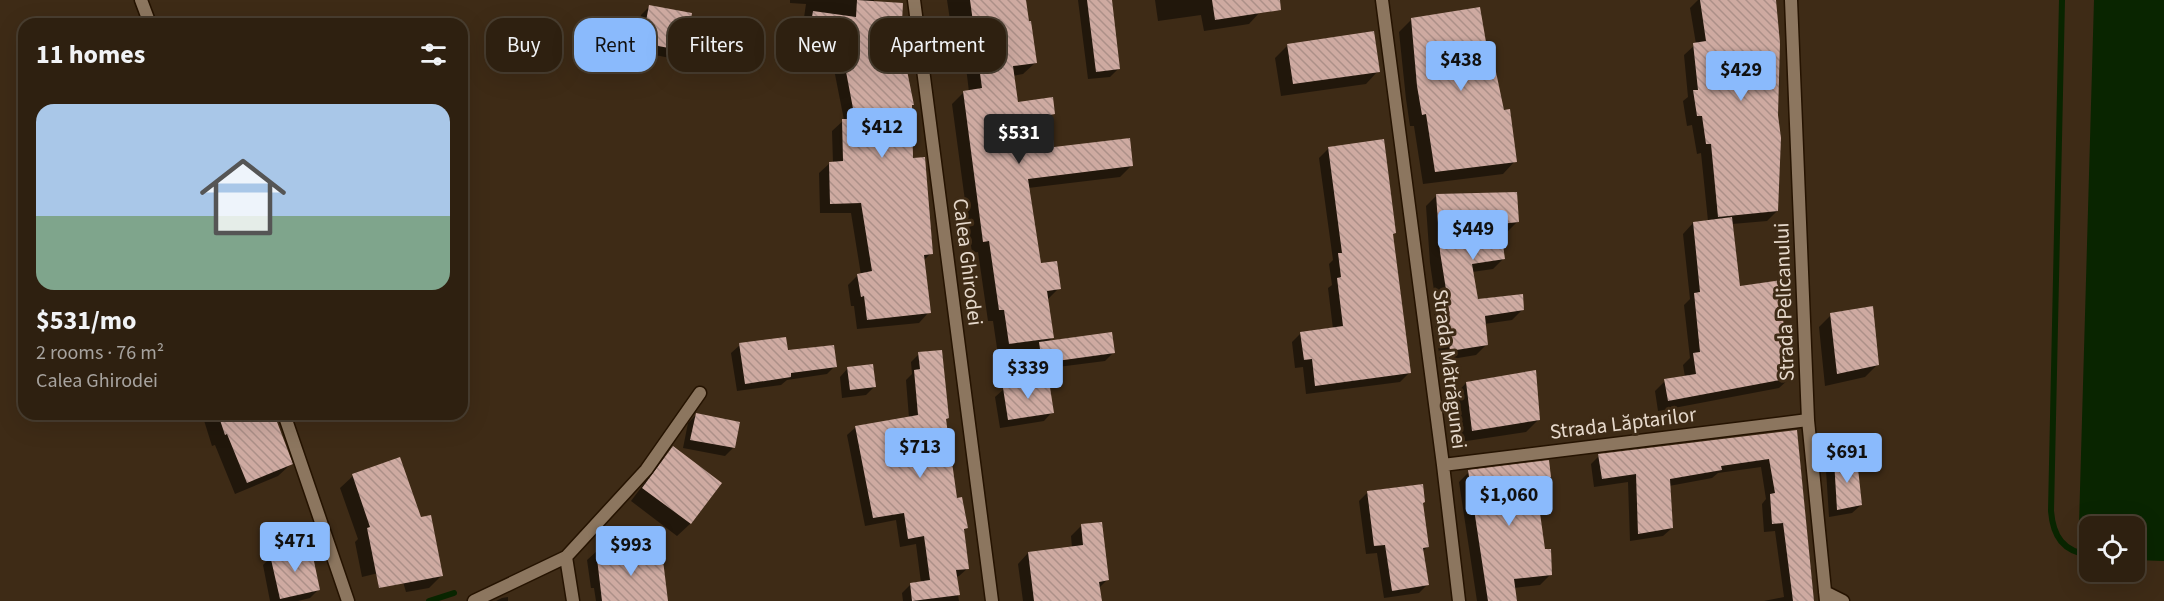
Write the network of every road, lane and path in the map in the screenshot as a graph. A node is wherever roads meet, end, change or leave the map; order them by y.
1 (141, 0) edge
2 (914, 0) edge
3 (1382, 0) edge
4 (1791, 0) edge
5 (148, 18) edge
6 (700, 393) dead end
7 (286, 420) edge
8 (1808, 420) junction
9 (1443, 465) junction
10 (566, 557) junction
11 (1826, 597) edge
12 (348, 601) edge
13 (474, 601) edge
14 (573, 601) edge
15 (992, 601) edge
16 (1459, 601) edge
17 (1843, 601) edge

1 - 5 street
2 - 15 street, Calea Ghirodei
3 - 9 street, Strada Mătrăgunei
4 - 8 street, Strada Pelicanului
6 - 10 street
7 - 12 street
8 - 9 street, Strada Lăptarilor
8 - 11 street, Strada Pelicanului
9 - 16 street, Strada Mătrăgunei
10 - 13 street
10 - 14 street
11 - 17 street

